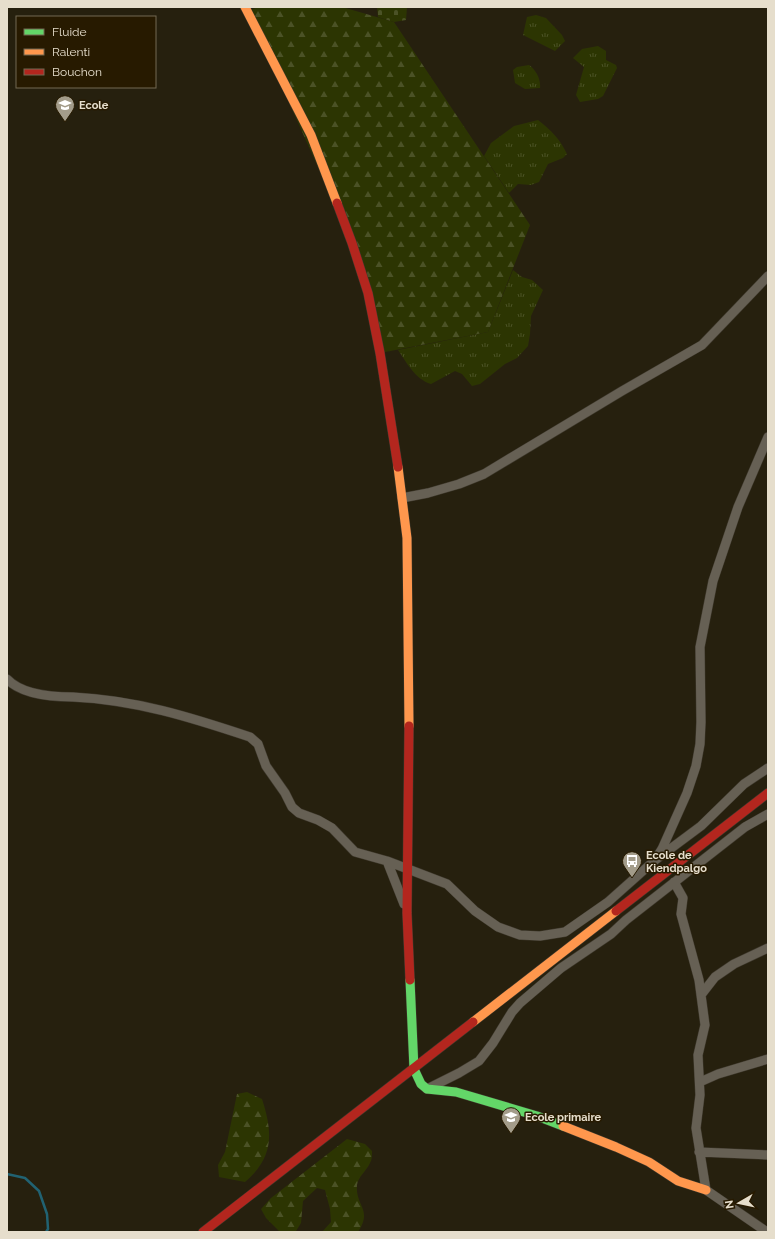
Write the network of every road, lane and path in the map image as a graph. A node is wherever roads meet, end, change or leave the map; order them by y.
1 (245, 7) edge
2 (768, 276) edge
3 (768, 437) edge
4 (402, 498) junction
5 (7, 679) edge
6 (768, 768) edge
7 (768, 793) edge
8 (768, 815) edge
9 (387, 861) junction
10 (654, 861) junction
11 (407, 869) junction
12 (674, 882) junction
13 (407, 913) junction
14 (768, 948) edge
15 (701, 995) junction
16 (768, 1059) edge
17 (414, 1068) junction
18 (700, 1082) junction
19 (428, 1089) junction
20 (699, 1152) junction
21 (768, 1155) edge
22 (706, 1190) junction
23 (203, 1232) edge
24 (766, 1232) edge

1 - 4 main road
2 - 4 street
3 - 10 street
4 - 11 main road
5 - 9 street
6 - 10 street
7 - 17 main road
8 - 12 street
9 - 11 street
9 - 13 street
10 - 11 street
11 - 13 main road
12 - 15 street
12 - 19 street
13 - 17 main road
14 - 15 street
15 - 18 street
16 - 18 street
17 - 19 main road
17 - 23 main road
18 - 20 street
19 - 22 main road
20 - 21 street
20 - 22 street
22 - 24 street

